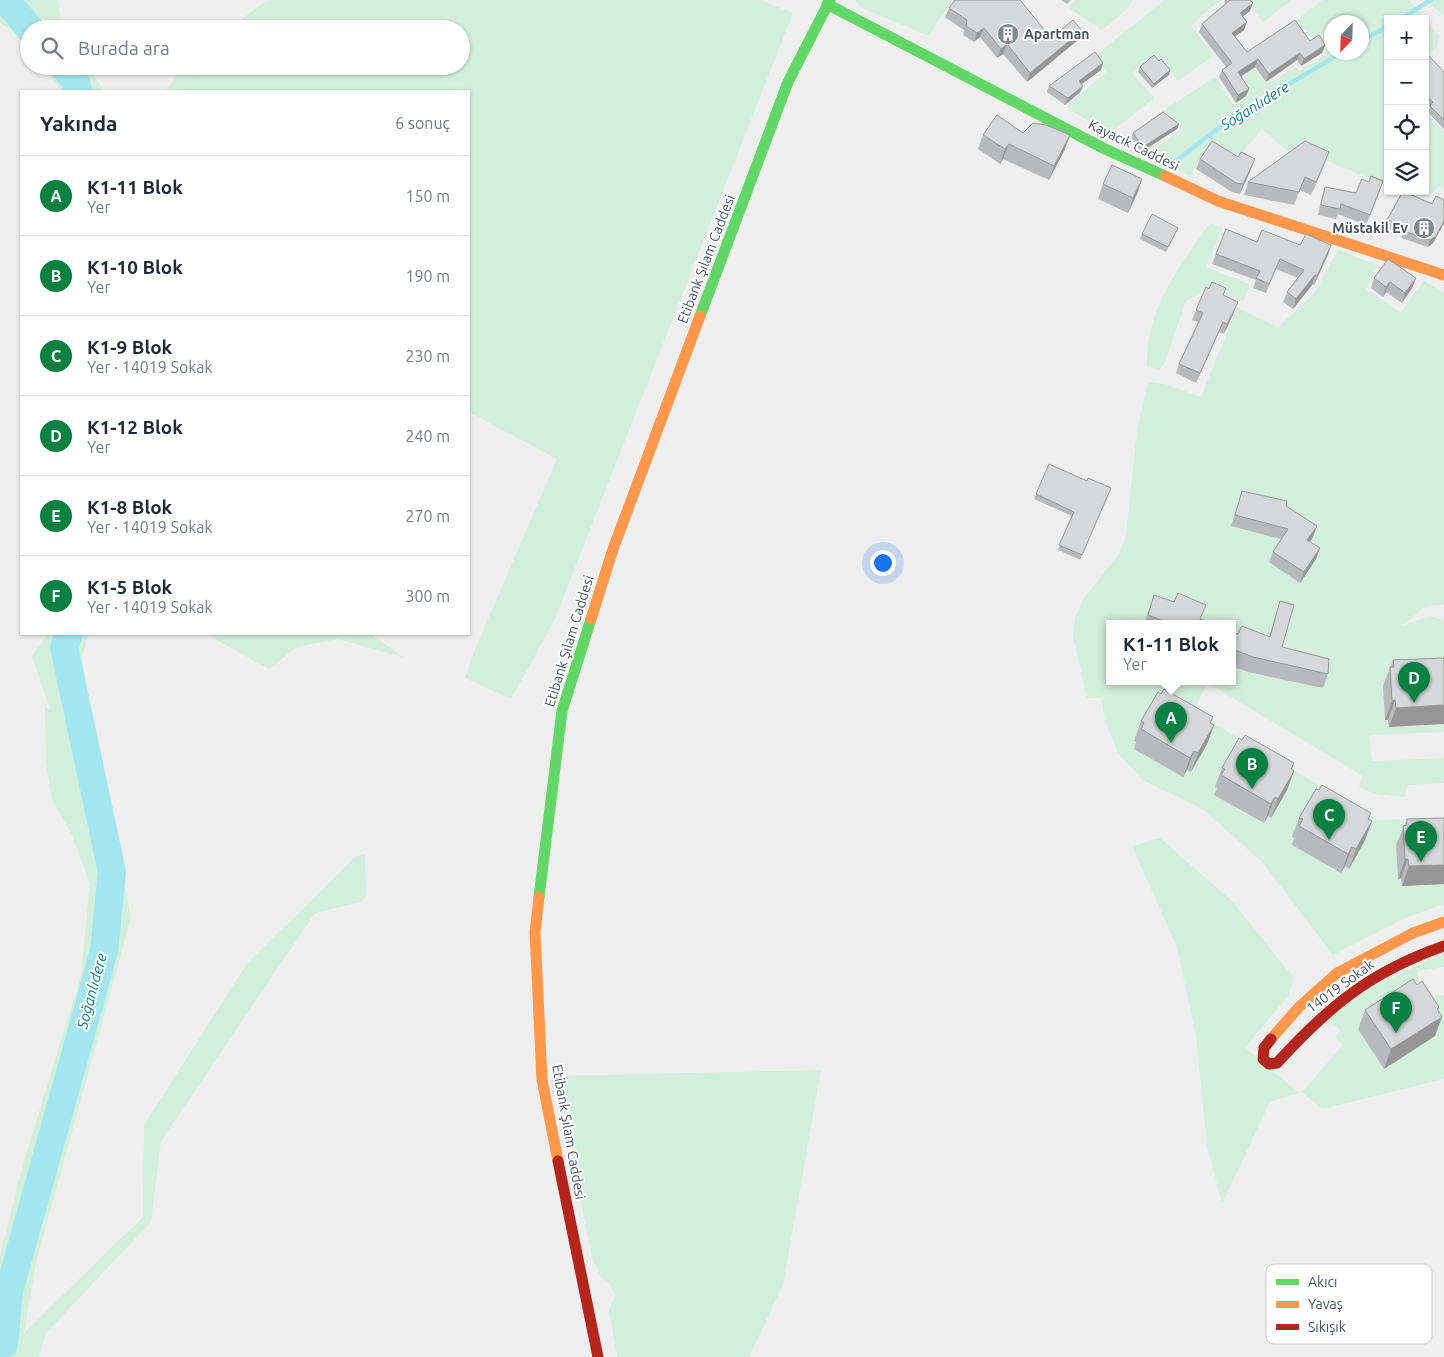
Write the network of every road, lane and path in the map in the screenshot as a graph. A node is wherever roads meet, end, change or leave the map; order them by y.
1 (828, 2) edge
2 (1444, 275) edge
3 (1444, 922) edge
4 (1444, 946) edge
5 (598, 1357) edge

1 - 2 street, Kayacık Caddesi
1 - 5 street, Etibank Şılam Caddesi
3 - 4 street, 14019 Sokak

